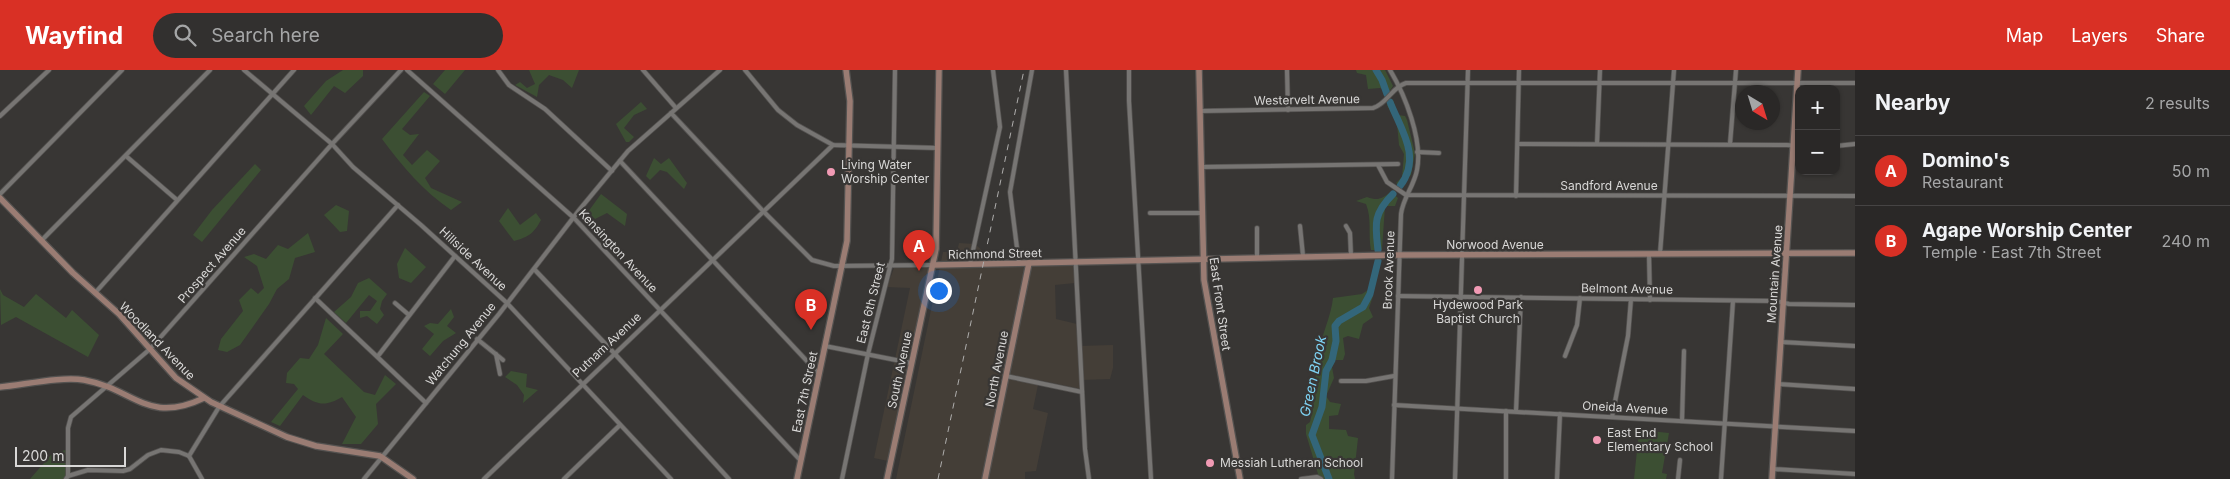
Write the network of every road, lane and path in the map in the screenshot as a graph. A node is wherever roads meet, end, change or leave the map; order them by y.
1 (49, 70) edge
2 (122, 70) edge
3 (210, 70) edge
4 (244, 70) edge
5 (294, 70) edge
6 (401, 70) edge
7 (407, 70) edge
8 (498, 70) edge
9 (643, 70) edge
10 (720, 70) edge
11 (745, 70) edge
12 (846, 70) edge
13 (895, 70) edge
14 (939, 70) edge
15 (993, 70) edge
16 (1032, 70) edge
17 (1066, 70) edge
18 (1129, 70) edge
19 (1199, 70) edge
20 (1287, 70) edge
21 (1390, 70) edge
22 (1468, 70) edge
23 (1519, 70) edge
24 (1600, 70) edge
25 (1674, 70) edge
26 (1736, 70) edge
27 (1798, 70) edge
28 (1467, 82) junction
29 (1519, 83) junction
30 (1599, 83) junction
31 (1735, 83) junction
32 (1798, 83) junction
33 (1855, 83) edge
34 (1673, 84) junction
35 (1399, 85) junction
36 (272, 95) junction
37 (676, 108) junction
38 (1288, 110) junction
39 (1200, 111) junction
40 (671, 113) junction
41 (0, 116) edge
42 (1797, 130) edge
43 (332, 144) junction
44 (1518, 144) junction
45 (1597, 144) junction
46 (1730, 144) junction
47 (1855, 144) edge
48 (833, 145) junction
49 (1670, 145) junction
50 (849, 146) junction
51 (1795, 146) edge
52 (1840, 146) edge
53 (895, 147) junction
54 (938, 148) junction
55 (1417, 152) junction
56 (1439, 153) dead end
57 (1795, 154) edge
58 (126, 156) junction
59 (620, 161) junction
60 (1398, 164) dead end
61 (1378, 165) junction
62 (1201, 167) junction
63 (612, 171) junction
64 (0, 194) edge
65 (1404, 194) junction
66 (1464, 196) junction
67 (1516, 196) junction
68 (1665, 196) junction
69 (1790, 196) junction
70 (1855, 196) edge
71 (0, 198) edge
72 (177, 200) junction
73 (398, 204) junction
74 (763, 211) junction
75 (1150, 213) dead end
76 (1201, 213) junction
77 (574, 218) junction
78 (1300, 226) dead end
79 (1346, 226) dead end
80 (1256, 228) dead end
81 (42, 241) junction
82 (1787, 253) junction
83 (1855, 253) edge
84 (1649, 254) junction
85 (1660, 254) junction
86 (1399, 255) junction
87 (1462, 255) junction
88 (456, 256) junction
89 (1303, 256) junction
90 (1351, 256) junction
91 (1257, 257) junction
92 (712, 260) junction
93 (1202, 260) junction
94 (1139, 261) junction
95 (1075, 262) junction
96 (1029, 263) junction
97 (970, 264) junction
98 (1019, 264) junction
99 (890, 265) junction
100 (933, 265) junction
101 (843, 266) junction
102 (535, 270) junction
103 (95, 293) junction
104 (1398, 296) junction
105 (1460, 296) junction
106 (1522, 297) junction
107 (315, 298) junction
108 (1580, 298) junction
109 (1631, 299) junction
110 (1650, 300) junction
111 (1733, 301) junction
112 (394, 303) dead end
113 (507, 303) junction
114 (1784, 303) junction
115 (1855, 305) edge
116 (659, 310) junction
117 (409, 315) junction
118 (477, 339) junction
119 (1781, 342) junction
120 (824, 346) junction
121 (1855, 346) edge
122 (150, 349) junction
123 (1684, 351) dead end
124 (614, 353) junction
125 (496, 354) junction
126 (868, 354) junction
127 (378, 356) junction
128 (1565, 356) dead end
129 (503, 360) dead end
130 (911, 363) junction
131 (500, 374) dead end
132 (819, 374) junction
133 (1006, 376) junction
134 (1394, 376) junction
135 (1341, 381) dead end
136 (581, 384) junction
137 (1778, 384) junction
138 (106, 386) junction
139 (0, 387) edge
140 (1855, 389) edge
141 (1082, 392) junction
142 (204, 398) junction
143 (426, 403) junction
144 (1394, 405) junction
145 (220, 407) junction
146 (1457, 408) junction
147 (1506, 411) junction
148 (1516, 411) junction
149 (1560, 414) junction
150 (1612, 417) junction
151 (1682, 421) junction
152 (1725, 424) junction
153 (620, 425) junction
154 (1776, 426) junction
155 (1855, 431) edge
156 (189, 456) junction
157 (381, 457) junction
158 (1680, 460) dead end
159 (801, 461) junction
160 (1773, 469) junction
161 (1855, 474) edge
162 (67, 478) edge
163 (487, 478) edge
164 (202, 479) edge
165 (364, 479) edge
166 (413, 479) edge
167 (564, 479) edge
168 (671, 479) edge
169 (729, 479) edge
170 (797, 479) edge
171 (842, 479) edge
172 (887, 479) edge
173 (985, 479) edge
174 (1089, 479) edge
175 (1151, 479) edge
176 (1240, 479) edge
177 (1301, 479) edge
178 (1321, 479) edge
179 (1392, 479) edge
180 (1455, 479) edge
181 (1506, 479) edge
182 (1557, 479) edge
183 (1678, 479) edge
184 (1721, 479) edge
185 (1772, 479) edge

1 - 41 street
2 - 64 street
3 - 58 street
4 - 36 street, Hillside Avenue
5 - 36 street
6 - 43 street, Prospect Avenue
7 - 77 street, Kensington Avenue
8 - 63 street
9 - 37 street
10 - 37 street, Watchung Avenue
11 - 48 street
12 - 50 street, East 7th Street
13 - 53 street, East 6th Street
14 - 54 street, South Avenue
15 - 97 street
16 - 98 street
17 - 95 street
18 - 94 street
19 - 39 street, East Front Street
20 - 38 street
21 - 35 street, Brook Avenue
22 - 28 street
23 - 29 street
24 - 30 street
25 - 34 street
26 - 31 street
27 - 32 street, Mountain Avenue
28 - 29 street
28 - 35 street
28 - 66 street
29 - 30 street
29 - 44 street
30 - 34 street
30 - 45 street
31 - 32 street
31 - 34 street
31 - 46 street
32 - 33 street
32 - 42 street, Mountain Avenue
34 - 49 street
35 - 38 street, Westervelt Avenue
35 - 55 street, Brook Avenue
36 - 43 street, Hillside Avenue
36 - 72 street
37 - 40 street, Watchung Avenue
38 - 39 street, Westervelt Avenue
39 - 62 street, East Front Street
40 - 59 street, Watchung Avenue
40 - 74 street, Richmond Street
43 - 73 street, Hillside Avenue
43 - 122 street, Prospect Avenue
44 - 45 street
44 - 67 street
45 - 49 street
46 - 49 street
46 - 51 street
47 - 52 street
48 - 50 street
48 - 74 street, Putnam Avenue
49 - 68 street
50 - 53 street
50 - 101 street, East 7th Street
53 - 54 street
53 - 99 street, East 6th Street
54 - 100 street, South Avenue
55 - 56 street
55 - 65 street, Brook Avenue
57 - 69 street, Mountain Avenue
58 - 72 street
58 - 81 street
59 - 63 street, Watchung Avenue
59 - 92 street
60 - 61 street
61 - 62 street
61 - 65 street, Sandford Avenue
62 - 76 street, East Front Street
63 - 77 street, Watchung Avenue
65 - 66 street, Sandford Avenue
65 - 86 street, Brook Avenue
66 - 67 street, Sandford Avenue
66 - 87 street
67 - 68 street, Sandford Avenue
68 - 69 street, Sandford Avenue
68 - 85 street
69 - 70 street, Sandford Avenue
69 - 82 street, Mountain Avenue
71 - 81 street, Woodland Avenue
72 - 103 street
73 - 88 street, Hillside Avenue
73 - 107 street
74 - 92 street, Putnam Avenue
74 - 101 street, Richmond Street
75 - 76 street
76 - 93 street, East Front Street
77 - 102 street, Watchung Avenue
77 - 116 street, Kensington Avenue
78 - 89 street
79 - 90 street
80 - 91 street
81 - 103 street, Woodland Avenue
82 - 83 street, Norwood Avenue
82 - 85 street, Norwood Avenue
82 - 114 street, Mountain Avenue
84 - 85 street, Norwood Avenue
84 - 87 street, Norwood Avenue
84 - 110 street
86 - 87 street, Norwood Avenue
86 - 90 street, Norwood Avenue
86 - 104 street, Brook Avenue
87 - 105 street
88 - 113 street, Hillside Avenue
88 - 117 street
89 - 90 street, Norwood Avenue
89 - 91 street, Norwood Avenue
91 - 93 street, Norwood Avenue
92 - 116 street, Putnam Avenue
92 - 132 street
93 - 94 street, Richmond Street
93 - 176 street, East Front Street
94 - 95 street, Richmond Street
94 - 175 street
95 - 96 street, Richmond Street
95 - 141 street
96 - 98 street, Richmond Street
96 - 133 street, North Avenue
97 - 98 street, Richmond Street
97 - 100 street, Richmond Street
99 - 100 street, Richmond Street
99 - 101 street, Richmond Street
99 - 126 street, East 6th Street
100 - 130 street, South Avenue
101 - 120 street, East 7th Street
102 - 113 street, Watchung Avenue
102 - 124 street
103 - 122 street, Woodland Avenue
104 - 105 street, Belmont Avenue
104 - 134 street, Brook Avenue
105 - 106 street, Belmont Avenue
105 - 146 street
106 - 108 street, Belmont Avenue
106 - 148 street
107 - 127 street
107 - 145 street
108 - 109 street, Belmont Avenue
108 - 128 street
109 - 110 street, Belmont Avenue
109 - 150 street
110 - 111 street, Belmont Avenue
111 - 114 street, Belmont Avenue
111 - 152 street
112 - 117 street
113 - 118 street, Watchung Avenue
113 - 136 street, Hillside Avenue
114 - 115 street, Belmont Avenue
114 - 119 street, Mountain Avenue
116 - 124 street, Putnam Avenue
116 - 159 street, Kensington Avenue
117 - 127 street
118 - 125 street
118 - 143 street, Watchung Avenue
119 - 121 street
119 - 137 street, Mountain Avenue
120 - 126 street
120 - 132 street, East 7th Street
122 - 138 street, Prospect Avenue
122 - 142 street, Woodland Avenue
123 - 151 street
124 - 136 street, Putnam Avenue
124 - 169 street
125 - 129 street
125 - 131 street
126 - 130 street
126 - 171 street, East 6th Street
127 - 143 street
130 - 172 street, South Avenue
132 - 159 street, East 7th Street
133 - 141 street
133 - 173 street, North Avenue
134 - 135 street
134 - 144 street, Brook Avenue
136 - 153 street, Hillside Avenue
136 - 163 street, Putnam Avenue
137 - 140 street
137 - 154 street, Mountain Avenue
138 - 139 street
138 - 142 street
138 - 162 street, Prospect Avenue
141 - 174 street
142 - 145 street, Woodland Avenue
143 - 157 street, Watchung Avenue
144 - 146 street, Oneida Avenue
144 - 179 street, Brook Avenue
145 - 156 street
145 - 157 street, Woodland Avenue
146 - 147 street, Oneida Avenue
146 - 180 street
147 - 148 street, Oneida Avenue
147 - 181 street
148 - 149 street, Oneida Avenue
149 - 150 street, Oneida Avenue
149 - 182 street
150 - 151 street, Oneida Avenue
151 - 152 street, Oneida Avenue
152 - 154 street, Oneida Avenue
152 - 184 street
153 - 167 street
153 - 168 street, Hillside Avenue
154 - 155 street, Oneida Avenue
154 - 160 street, Mountain Avenue
156 - 162 street
156 - 164 street
157 - 165 street, Watchung Avenue
157 - 166 street, Woodland Avenue
158 - 183 street
159 - 170 street, East 7th Street
160 - 161 street
160 - 185 street, Mountain Avenue
177 - 178 street

